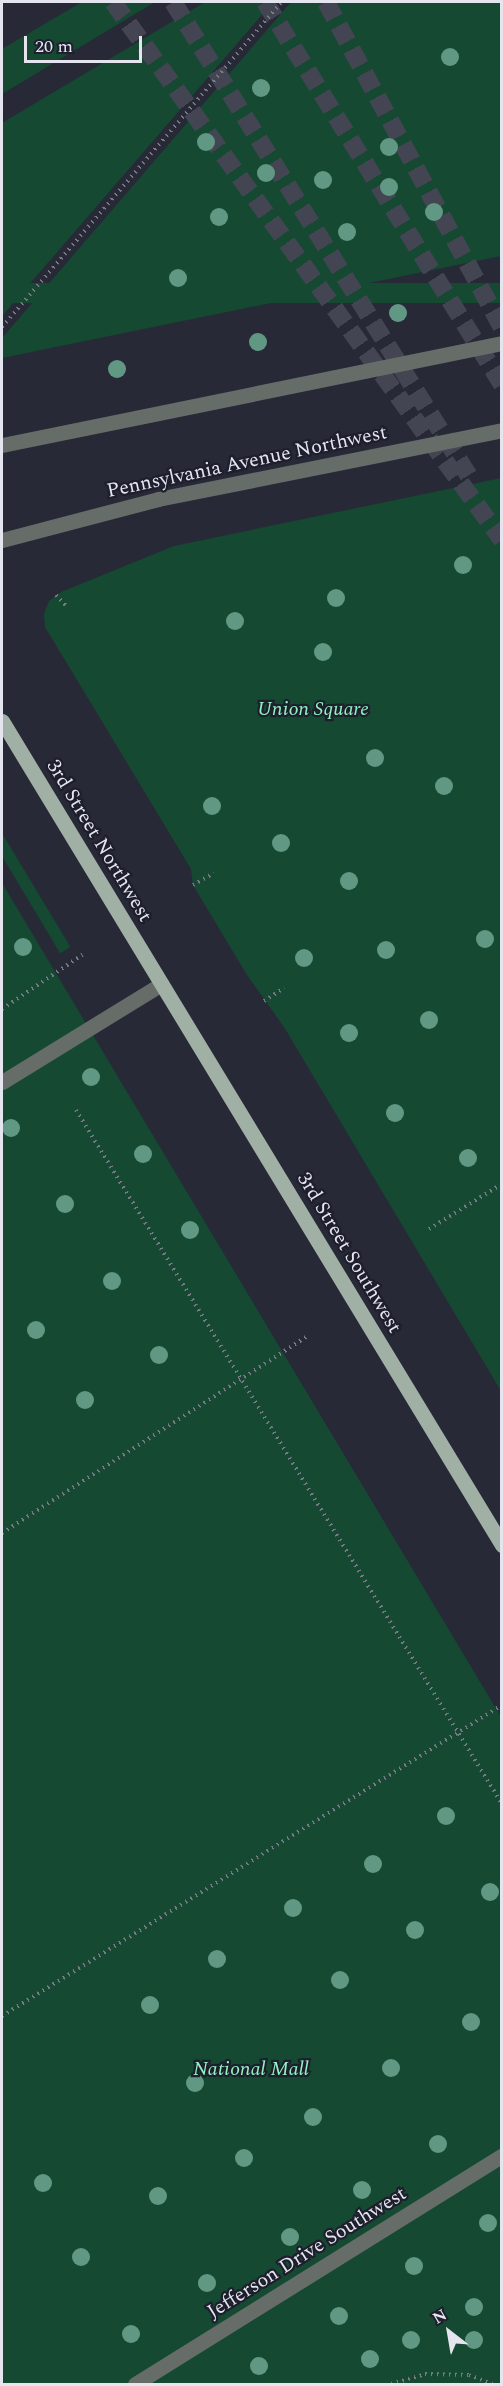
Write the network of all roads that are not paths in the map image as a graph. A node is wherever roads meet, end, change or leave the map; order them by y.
1 (501, 343) edge
2 (501, 430) edge
3 (2, 445) edge
4 (2, 540) edge
5 (2, 721) edge
6 (161, 984) junction
7 (2, 1082) edge
8 (501, 1545) edge
9 (501, 2156) edge
10 (135, 2385) edge

1 - 3 street
2 - 4 street, Pennsylvania Avenue Northwest
5 - 6 main road, 3rd Street Northwest
6 - 7 street
6 - 8 main road, 3rd Street Southwest
9 - 10 street, Jefferson Drive Southwest

